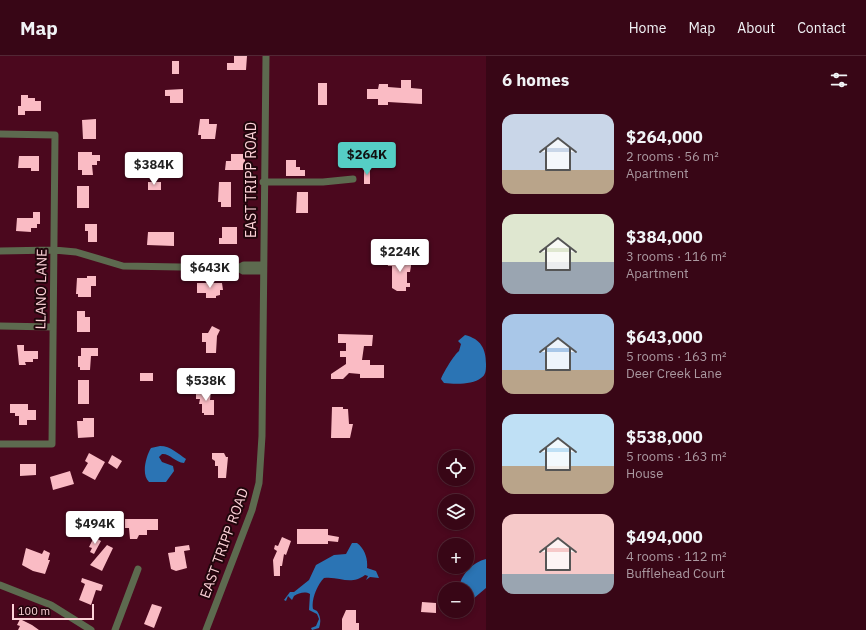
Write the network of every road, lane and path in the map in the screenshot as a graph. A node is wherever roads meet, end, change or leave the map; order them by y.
1 (266, 56) edge
2 (0, 134) edge
3 (353, 179) dead end
4 (263, 182) junction
5 (54, 250) junction
6 (0, 251) edge
7 (263, 268) junction
8 (0, 326) edge
9 (53, 327) junction
10 (0, 444) edge
11 (138, 569) dead end
12 (0, 585) edge
13 (92, 630) edge
14 (115, 630) edge
15 (206, 630) edge

1 - 4 street, EAST TRIPP ROAD
2 - 5 street, LLANO LANE
3 - 4 street
4 - 7 street, EAST TRIPP ROAD
5 - 6 street
5 - 7 street
5 - 9 street, LLANO LANE
7 - 15 street, EAST TRIPP ROAD
8 - 9 street
9 - 10 street, LLANO LANE
11 - 14 street
12 - 13 street

